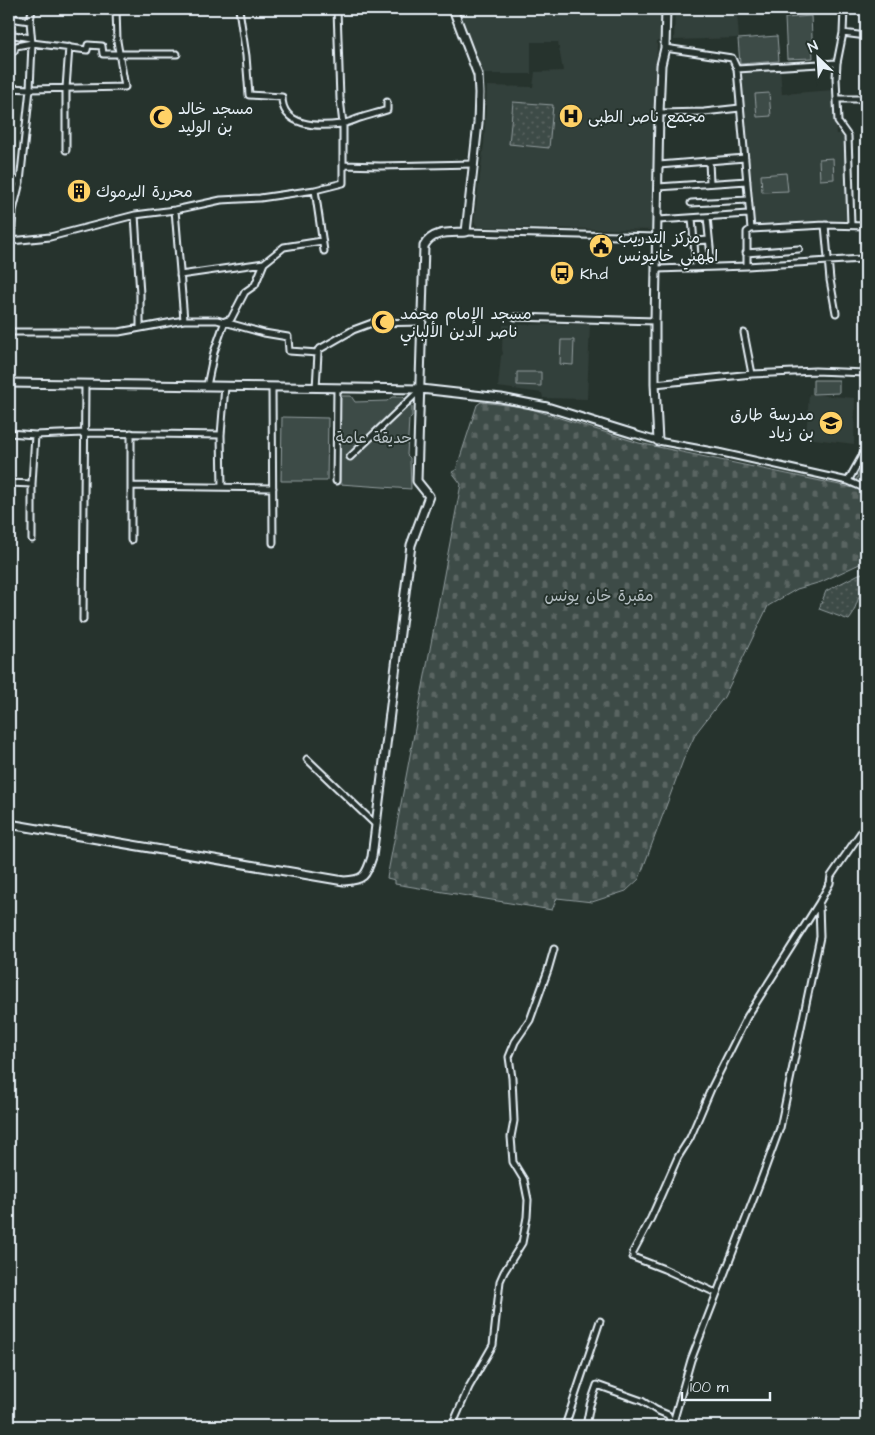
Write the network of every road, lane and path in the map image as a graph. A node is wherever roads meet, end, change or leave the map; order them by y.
1 (32, 9) edge
2 (116, 9) edge
3 (239, 9) edge
4 (337, 9) edge
5 (453, 9) edge
6 (666, 9) edge
7 (844, 9) edge
8 (9, 18) edge
9 (30, 21) junction
10 (843, 33) junction
11 (9, 34) edge
12 (866, 36) edge
13 (31, 41) junction
14 (69, 48) junction
15 (665, 48) junction
16 (9, 50) edge
17 (120, 52) junction
18 (177, 54) dead end
19 (837, 63) junction
20 (737, 69) junction
21 (9, 88) edge
22 (66, 88) junction
23 (30, 89) junction
24 (837, 99) junction
25 (866, 100) edge
26 (387, 102) dead end
27 (740, 108) junction
28 (659, 113) junction
29 (343, 124) junction
30 (66, 150) dead end
31 (745, 158) junction
32 (709, 161) junction
33 (474, 164) junction
34 (343, 165) junction
35 (659, 165) junction
36 (9, 179) edge
37 (747, 181) junction
38 (20, 182) junction
39 (710, 183) junction
40 (658, 187) junction
41 (315, 190) junction
42 (748, 200) junction
43 (691, 203) dead end
44 (175, 210) junction
45 (748, 214) junction
46 (135, 215) junction
47 (707, 216) junction
48 (692, 218) junction
49 (658, 220) junction
50 (10, 223) edge
51 (825, 225) junction
52 (851, 225) junction
53 (866, 226) edge
54 (751, 229) junction
55 (466, 232) junction
56 (657, 237) junction
57 (709, 240) junction
58 (322, 241) junction
59 (694, 241) junction
60 (799, 249) dead end
61 (324, 251) dead end
62 (746, 253) junction
63 (862, 259) dead end
64 (828, 261) junction
65 (264, 263) junction
66 (747, 266) junction
67 (696, 268) junction
68 (712, 268) junction
69 (657, 269) junction
70 (180, 275) junction
71 (836, 313) dead end
72 (515, 317) dead end
73 (184, 320) junction
74 (224, 321) junction
75 (655, 321) junction
76 (422, 322) junction
77 (140, 327) junction
78 (9, 332) edge
79 (744, 333) dead end
80 (318, 353) junction
81 (866, 373) edge
82 (752, 374) junction
83 (9, 383) edge
84 (85, 384) junction
85 (656, 384) junction
86 (207, 386) junction
87 (225, 386) junction
88 (272, 387) junction
89 (316, 388) junction
90 (336, 388) junction
91 (421, 389) junction
92 (9, 433) edge
93 (84, 433) junction
94 (131, 433) junction
95 (634, 434) joint
96 (35, 435) junction
97 (221, 435) junction
98 (658, 441) junction
99 (866, 451) edge
100 (350, 456) dead end
101 (336, 481) dead end
102 (848, 481) junction
103 (9, 483) edge
104 (32, 484) junction
105 (131, 486) junction
106 (222, 487) junction
107 (273, 488) junction
108 (866, 489) edge
109 (32, 539) dead end
110 (131, 540) dead end
111 (274, 543) dead end
112 (83, 620) dead end
113 (308, 759) dead end
114 (9, 824) edge
115 (376, 825) junction
116 (866, 825) edge
117 (819, 903) junction
118 (554, 949) dead end
119 (716, 1293) junction
120 (600, 1322) dead end
121 (672, 1425) edge
122 (452, 1426) edge
123 (565, 1426) edge
124 (586, 1426) edge

1 - 9 street
2 - 17 street
3 - 29 street
4 - 29 street
5 - 33 street
6 - 15 street
7 - 10 street
8 - 9 street
9 - 13 street
10 - 12 street
10 - 19 street
11 - 13 street
13 - 14 street
13 - 16 street
13 - 23 street
14 - 17 street
14 - 22 street
15 - 20 street
15 - 28 street
17 - 18 street
17 - 22 street
19 - 20 street
19 - 24 street
20 - 27 street
21 - 23 street
22 - 23 street
22 - 30 street
23 - 38 street
24 - 25 street
24 - 52 street
26 - 29 street
27 - 28 street
27 - 31 street
28 - 35 street
29 - 34 street
31 - 32 street
31 - 37 street
32 - 35 street
32 - 39 street
33 - 34 street
33 - 55 street
34 - 41 street
35 - 40 street
36 - 38 street
37 - 39 street
37 - 42 street
38 - 50 street
39 - 40 street
40 - 49 street
41 - 44 street
41 - 58 street
42 - 43 street
42 - 45 street
44 - 46 street
44 - 70 street
45 - 47 street
45 - 54 street
46 - 50 street
46 - 77 street
47 - 48 street
47 - 57 street
48 - 49 street
48 - 59 street
49 - 56 street
51 - 52 street
51 - 54 street
51 - 64 street
52 - 53 street
54 - 62 street
55 - 56 street
55 - 76 street
56 - 69 street
57 - 59 street
57 - 68 street
58 - 61 street
58 - 65 street
59 - 67 street
60 - 62 street
62 - 66 street
63 - 64 street
64 - 66 street
64 - 71 street
65 - 70 street
65 - 74 street
66 - 68 street
67 - 68 street
67 - 69 street
69 - 75 street
70 - 73 street
72 - 75 street
73 - 74 street
73 - 77 street
74 - 80 street
74 - 86 street
75 - 85 street
76 - 80 street
76 - 91 street
77 - 78 street
79 - 82 street
80 - 89 street
81 - 82 street
82 - 85 street
83 - 84 street
84 - 86 street
84 - 93 street
85 - 98 street
86 - 87 street
87 - 88 street
87 - 97 street
88 - 89 street
88 - 107 street
89 - 90 street
90 - 91 street
90 - 101 street
91 - 95 street
91 - 100 street
91 - 115 street
92 - 96 street
93 - 94 street
93 - 96 street
93 - 112 street
94 - 97 street
94 - 105 street
95 - 98 street
96 - 104 street
97 - 106 street
98 - 102 street
99 - 102 street
102 - 108 street
103 - 104 street
104 - 109 street
105 - 106 street
105 - 110 street
106 - 107 street
107 - 111 street
113 - 115 street
114 - 115 street
116 - 117 street
117 - 119 street
117 - 119 street
118 - 122 street
119 - 121 street
120 - 123 street
121 - 124 street

